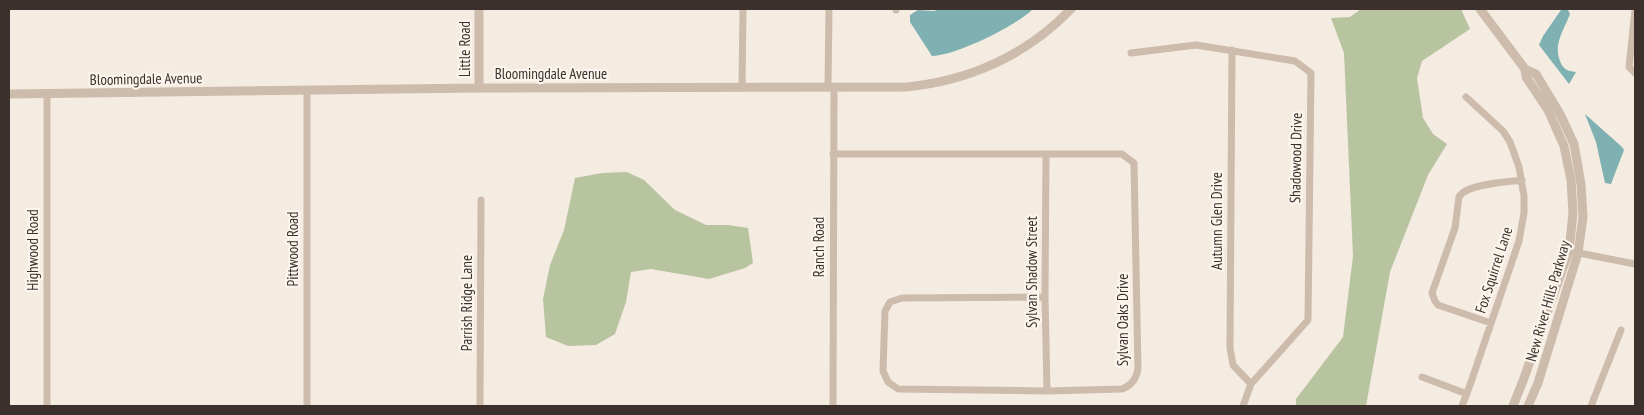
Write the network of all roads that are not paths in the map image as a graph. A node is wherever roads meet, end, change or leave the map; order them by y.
1 (479, 9) edge
2 (743, 9) edge
3 (829, 9) edge
4 (1071, 9) edge
5 (1480, 9) edge
6 (1634, 9) edge
7 (1232, 50) junction
8 (1131, 53) dead end
9 (1635, 73) edge
10 (831, 87) junction
11 (479, 88) junction
12 (742, 88) junction
13 (307, 91) junction
14 (9, 94) edge
15 (47, 94) junction
16 (1466, 98) dead end
17 (833, 154) junction
18 (1046, 154) junction
19 (1522, 180) junction
20 (481, 200) dead end
21 (1573, 252) junction
22 (1635, 264) edge
23 (1045, 297) junction
24 (1492, 323) junction
25 (1621, 330) dead end
26 (1422, 377) dead end
27 (1251, 384) junction
28 (1047, 391) junction
29 (1467, 394) junction
30 (47, 406) edge
31 (307, 406) edge
32 (480, 406) edge
33 (832, 406) edge
34 (1243, 406) edge
35 (1462, 406) edge
36 (1513, 406) edge
37 (1528, 406) edge
38 (1591, 406) edge

1 - 11 street, Little Road
2 - 12 street
3 - 10 street, Ranch Road
4 - 10 street, Bloomingdale Avenue
5 - 21 street, New River Hills Parkway
6 - 9 street
7 - 8 street, Shadowood Drive
7 - 27 street, Autumn Glen Drive
7 - 27 street, Shadowood Drive
10 - 12 street, Bloomingdale Avenue
10 - 17 street, Ranch Road
11 - 12 street, Bloomingdale Avenue
11 - 13 street, Bloomingdale Avenue
13 - 15 street, Bloomingdale Avenue
13 - 31 street, Pittwood Road
14 - 15 street, Bloomingdale Avenue
15 - 30 street, Highwood Road
16 - 19 street, Fox Squirrel Lane
17 - 18 street, Sylvan Oaks Drive
17 - 33 street, Ranch Road
18 - 23 street, Sylvan Shadow Street
18 - 28 street, Sylvan Oaks Drive
19 - 24 street, Fox Squirrel Lane
19 - 24 street
20 - 32 street, Parrish Ridge Lane
21 - 22 street
21 - 36 street, New River Hills Parkway
21 - 37 street, New River Hills Parkway
23 - 28 street, Sylvan Shadow Street
23 - 28 street, Sylvan Oaks Drive
24 - 29 street, Fox Squirrel Lane
25 - 38 street
26 - 29 street
27 - 34 street, Shadowood Drive
29 - 35 street, Fox Squirrel Lane

